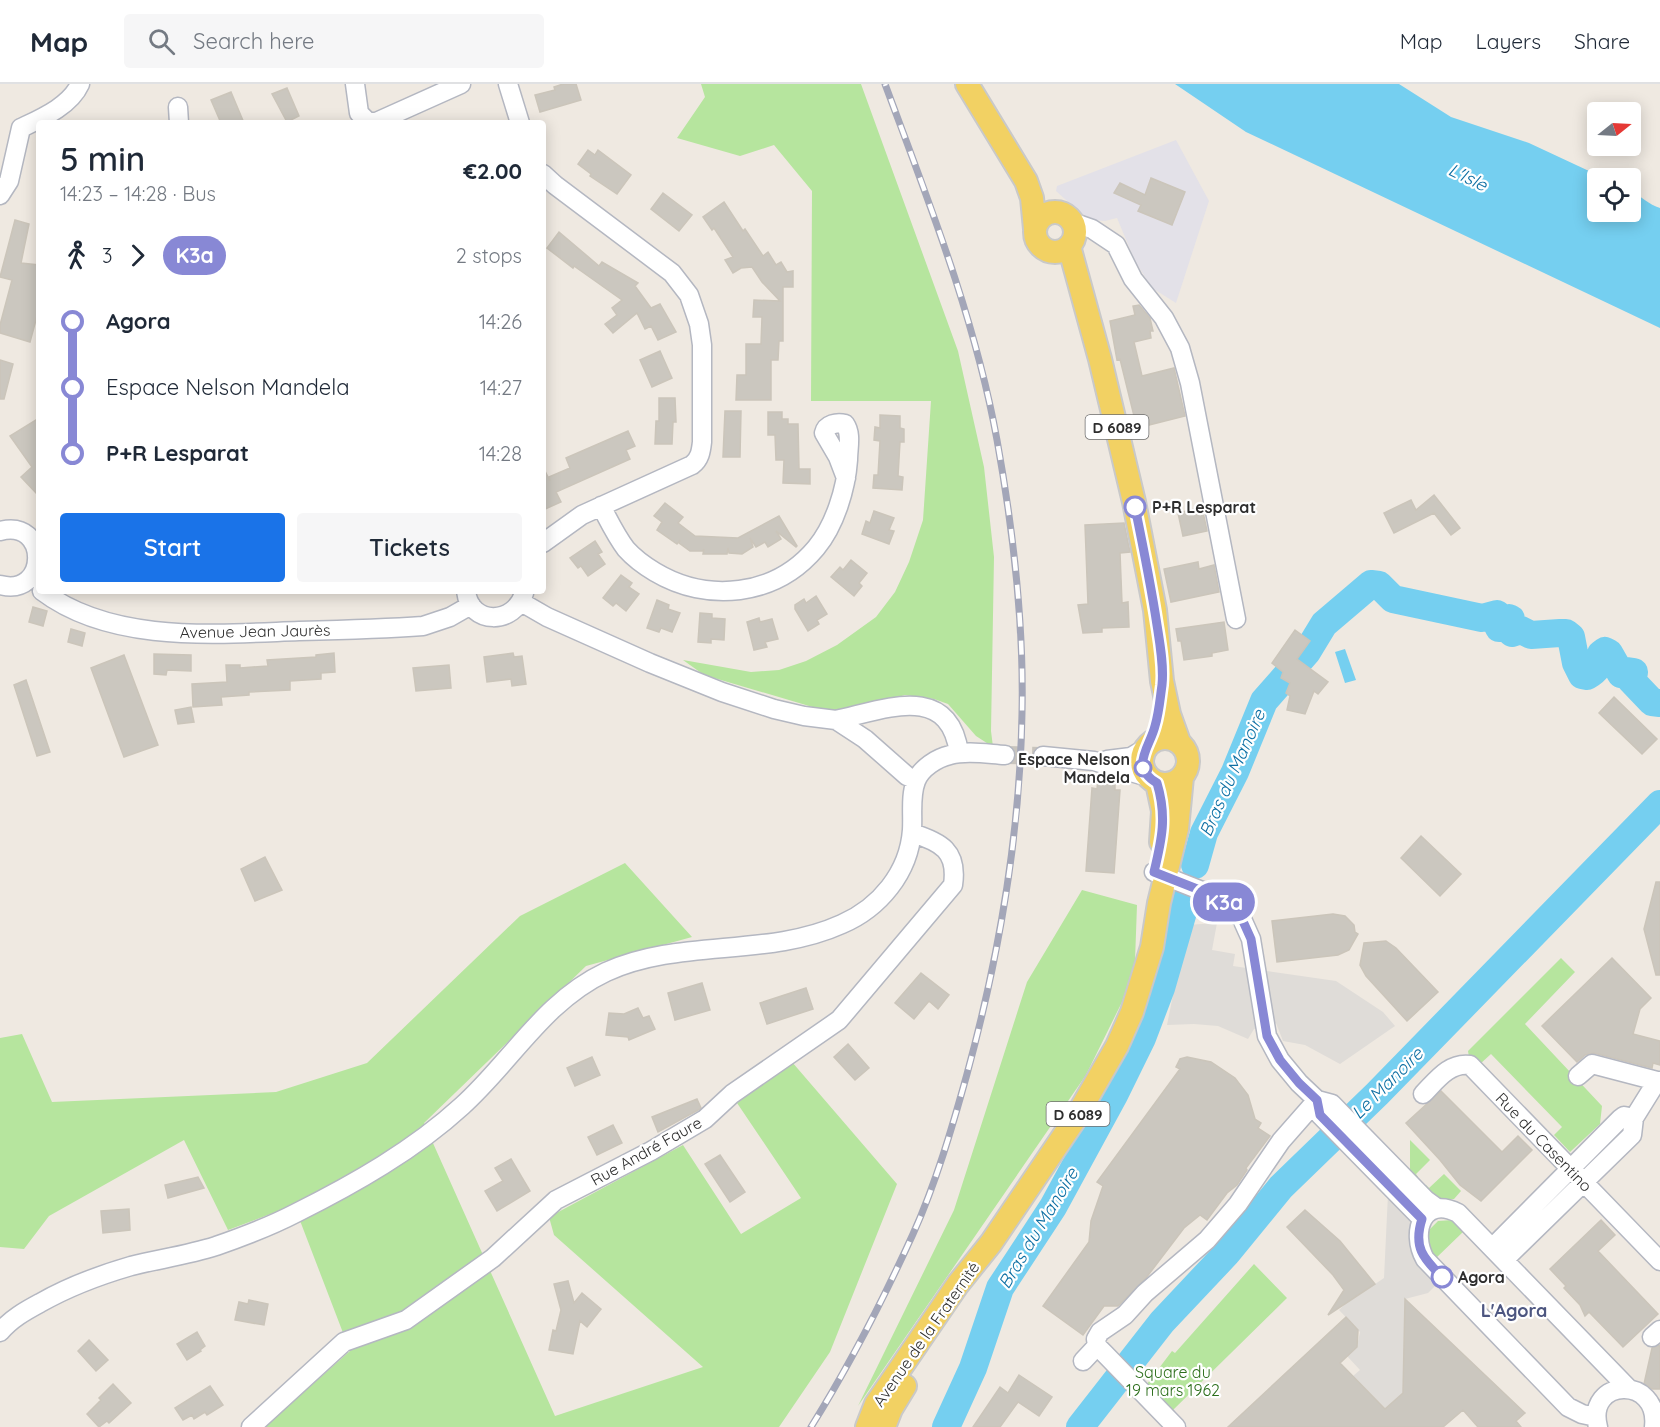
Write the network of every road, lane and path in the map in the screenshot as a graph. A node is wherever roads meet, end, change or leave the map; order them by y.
1 (80, 84) edge
2 (355, 84) edge
3 (461, 84) edge
4 (508, 84) edge
5 (967, 84) edge
6 (366, 120) edge
7 (380, 120) edge
8 (519, 120) edge
9 (546, 177) edge
10 (1026, 181) junction
11 (0, 195) edge
12 (1065, 235) junction
13 (846, 478) dead end
14 (601, 506) junction
15 (0, 531) edge
16 (34, 531) edge
17 (546, 541) edge
18 (36, 547) edge
19 (36, 568) edge
20 (0, 585) edge
21 (36, 586) edge
22 (48, 594) edge
23 (523, 596) edge
24 (468, 598) edge
25 (1236, 619) dead end
26 (1162, 681) junction
27 (836, 720) junction
28 (1179, 742) junction
29 (1146, 748) junction
30 (959, 753) junction
31 (1005, 755) tunnel mouth
32 (1043, 756) tunnel mouth
33 (1094, 761) junction
34 (1182, 777) junction
35 (916, 780) junction
36 (1152, 780) junction
37 (912, 833) junction
38 (1160, 874) junction
39 (1578, 1076) dead end
40 (1659, 1081) edge
41 (1422, 1094) dead end
42 (1317, 1100) junction
43 (1634, 1118) junction
44 (1355, 1138) junction
45 (1571, 1169) junction
46 (1584, 1183) junction
47 (1437, 1208) junction
48 (1422, 1219) junction
49 (991, 1243) junction
50 (1498, 1253) junction
51 (1660, 1261) edge
52 (0, 1332) edge
53 (1100, 1349) junction
54 (1083, 1361) dead end
55 (1629, 1389) junction
56 (1657, 1407) edge
57 (1574, 1419) edge
58 (1597, 1422) edge
59 (251, 1427) edge
60 (867, 1427) edge
61 (884, 1427) edge
62 (1176, 1427) edge
63 (1654, 1427) edge

1 - 11 street
2 - 6 street
3 - 7 street
4 - 8 street
5 - 10 main road, D 6089
9 - 14 street
10 - 12 main road, D 6089
10 - 12 main road, D 6089
12 - 25 street
12 - 26 main road, D 6089
13 - 14 street
14 - 17 street
15 - 16 street
16 - 18 street
19 - 21 street
20 - 21 street
22 - 24 street, Avenue Jean Jaurès
23 - 24 street
23 - 27 street
26 - 28 main road, D 6089
26 - 29 main road, D 6089
27 - 30 street
27 - 35 street
28 - 29 main road
28 - 34 main road
29 - 33 street
29 - 36 main road
30 - 31 street
30 - 35 street
32 - 33 street
33 - 36 street
34 - 36 main road
34 - 38 main road, Avenue de la Fraternité / D 6089
35 - 37 street
36 - 38 main road, Avenue de la Fraternité / D 6089
37 - 52 street
37 - 59 street, Rue André Faure
38 - 42 street
38 - 49 main road, Avenue de la Fraternité / D 6089
39 - 40 street
40 - 43 street
41 - 45 street, Rue du Casentino
42 - 44 street
42 - 53 street
43 - 45 street
43 - 46 street
44 - 47 street
44 - 48 street
45 - 46 street, Rue du Casentino
45 - 50 street
46 - 50 street
46 - 51 street, Rue du Casentino
47 - 48 street
47 - 50 street
48 - 57 street
49 - 60 main road, Avenue de la Fraternité / D 6089
49 - 61 main road, Avenue de la Fraternité / D 6089
50 - 55 street
53 - 54 street
53 - 62 street
55 - 56 street
55 - 58 street
56 - 63 street
57 - 58 street

